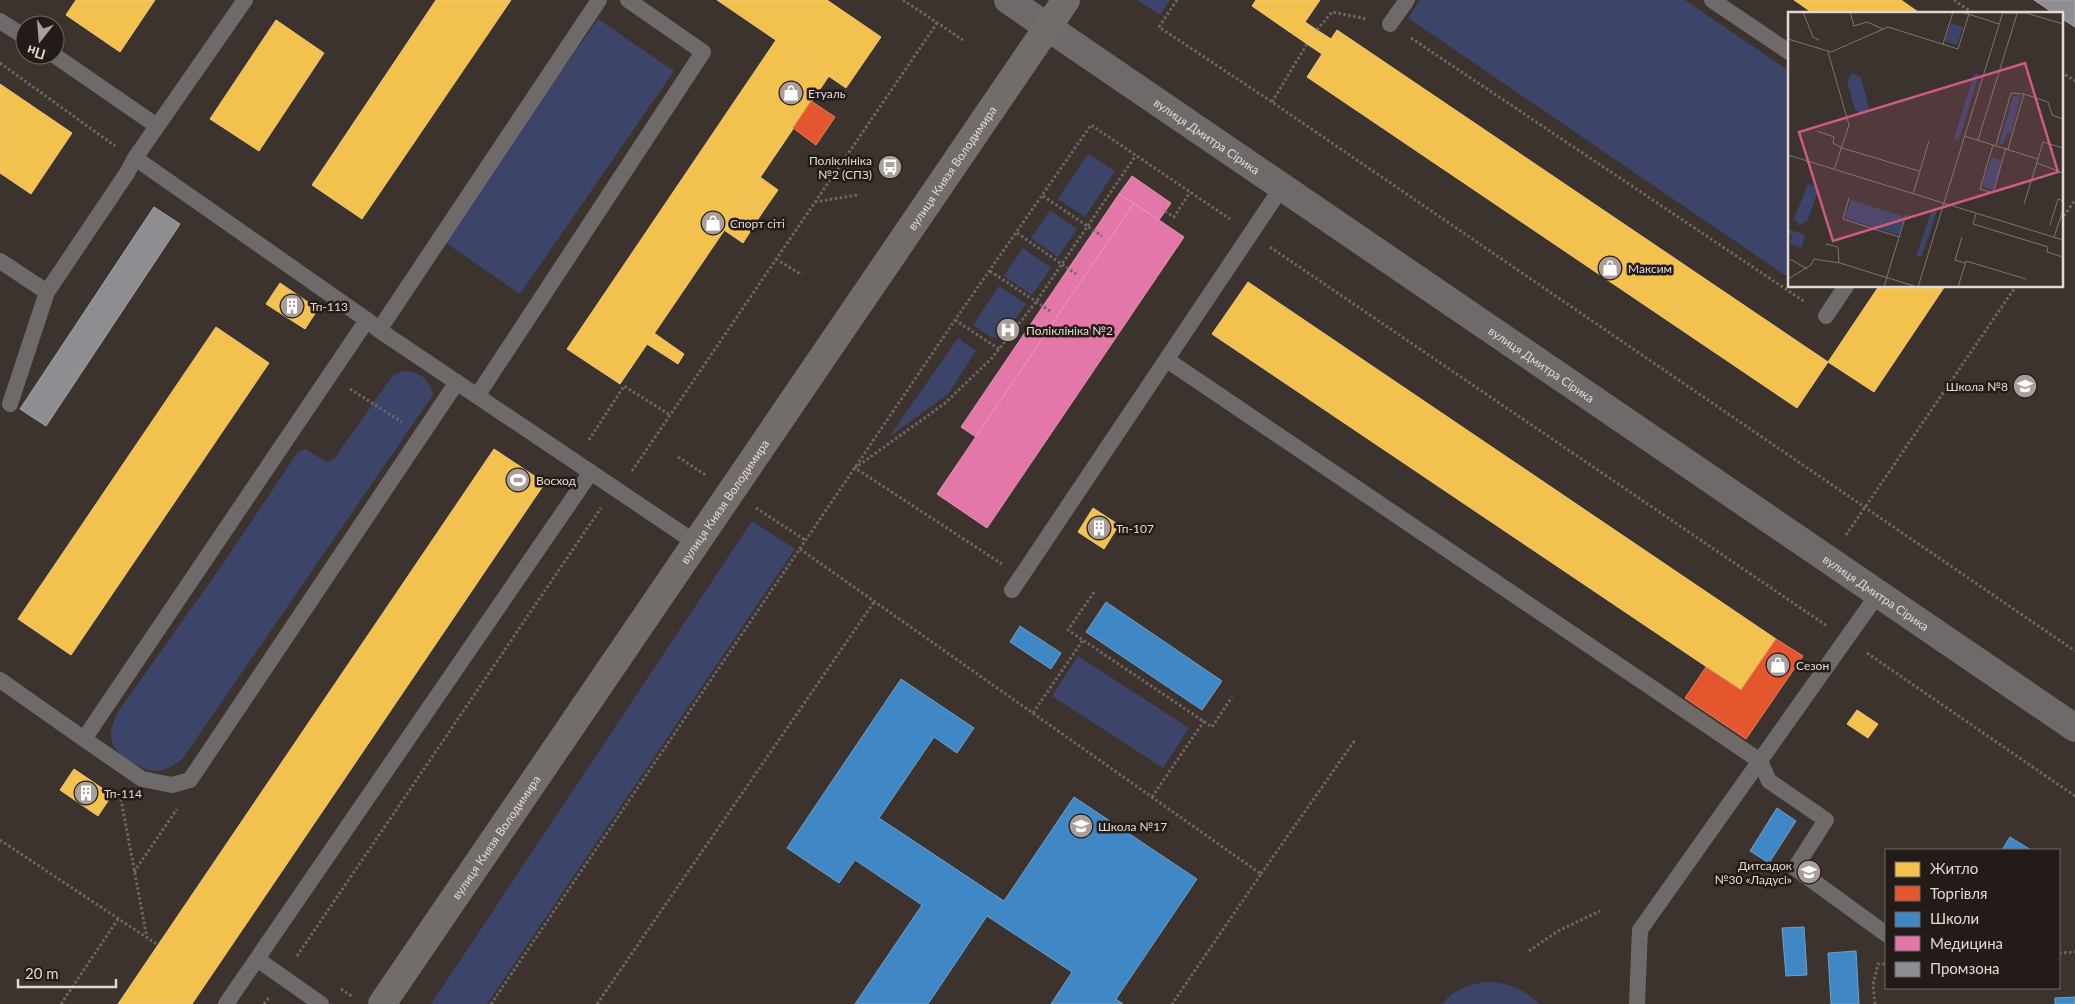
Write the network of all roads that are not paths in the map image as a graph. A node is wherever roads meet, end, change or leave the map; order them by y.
1 (245, 0) edge
2 (599, 0) edge
3 (628, 0) edge
4 (1008, 0) edge
5 (1066, 0) edge
6 (1407, 0) edge
7 (1712, 0) edge
8 (0, 21) edge
9 (1390, 24) road end
10 (1048, 26) junction
11 (15, 31) edge
12 (1788, 51) edge
13 (65, 63) edge
14 (157, 126) junction
15 (135, 158) junction
16 (1282, 187) junction
17 (0, 261) edge
18 (1845, 288) edge
19 (47, 292) junction
20 (1826, 316) road end
21 (373, 325) junction
22 (1166, 360) junction
23 (457, 382) junction
24 (477, 396) junction
25 (10, 404) dead end
26 (591, 472) junction
27 (696, 543) junction
28 (1012, 590) dead end
29 (1878, 594) junction
30 (0, 680) edge
31 (2075, 728) edge
32 (84, 739) junction
33 (1760, 761) junction
34 (1885, 933) edge
35 (256, 960) junction
36 (226, 1004) edge
37 (321, 1004) edge
38 (382, 1004) edge
39 (1637, 1004) edge

1 - 14 lane
2 - 21 lane
3 - 24 lane
4 - 10 street, вулиця Дмитра Сірика
5 - 10 main road, вулиця Князя Володимира
6 - 9 lane
7 - 12 lane
8 - 11 lane
10 - 16 street, вулиця Дмитра Сірика
10 - 27 main road, вулиця Князя Володимира
13 - 14 lane
14 - 15 lane
15 - 19 lane
15 - 21 lane
16 - 22 lane
16 - 29 street, вулиця Дмитра Сірика
17 - 19 lane
18 - 20 lane
19 - 25 lane
21 - 23 lane
21 - 32 lane
22 - 28 lane
22 - 33 lane
23 - 24 lane
23 - 32 lane
24 - 26 lane
26 - 27 lane
26 - 35 lane
27 - 38 main road, вулиця Князя Володимира
29 - 31 street, вулиця Дмитра Сірика
29 - 33 lane
30 - 32 lane
33 - 34 lane
33 - 39 lane
35 - 36 lane
35 - 37 lane

